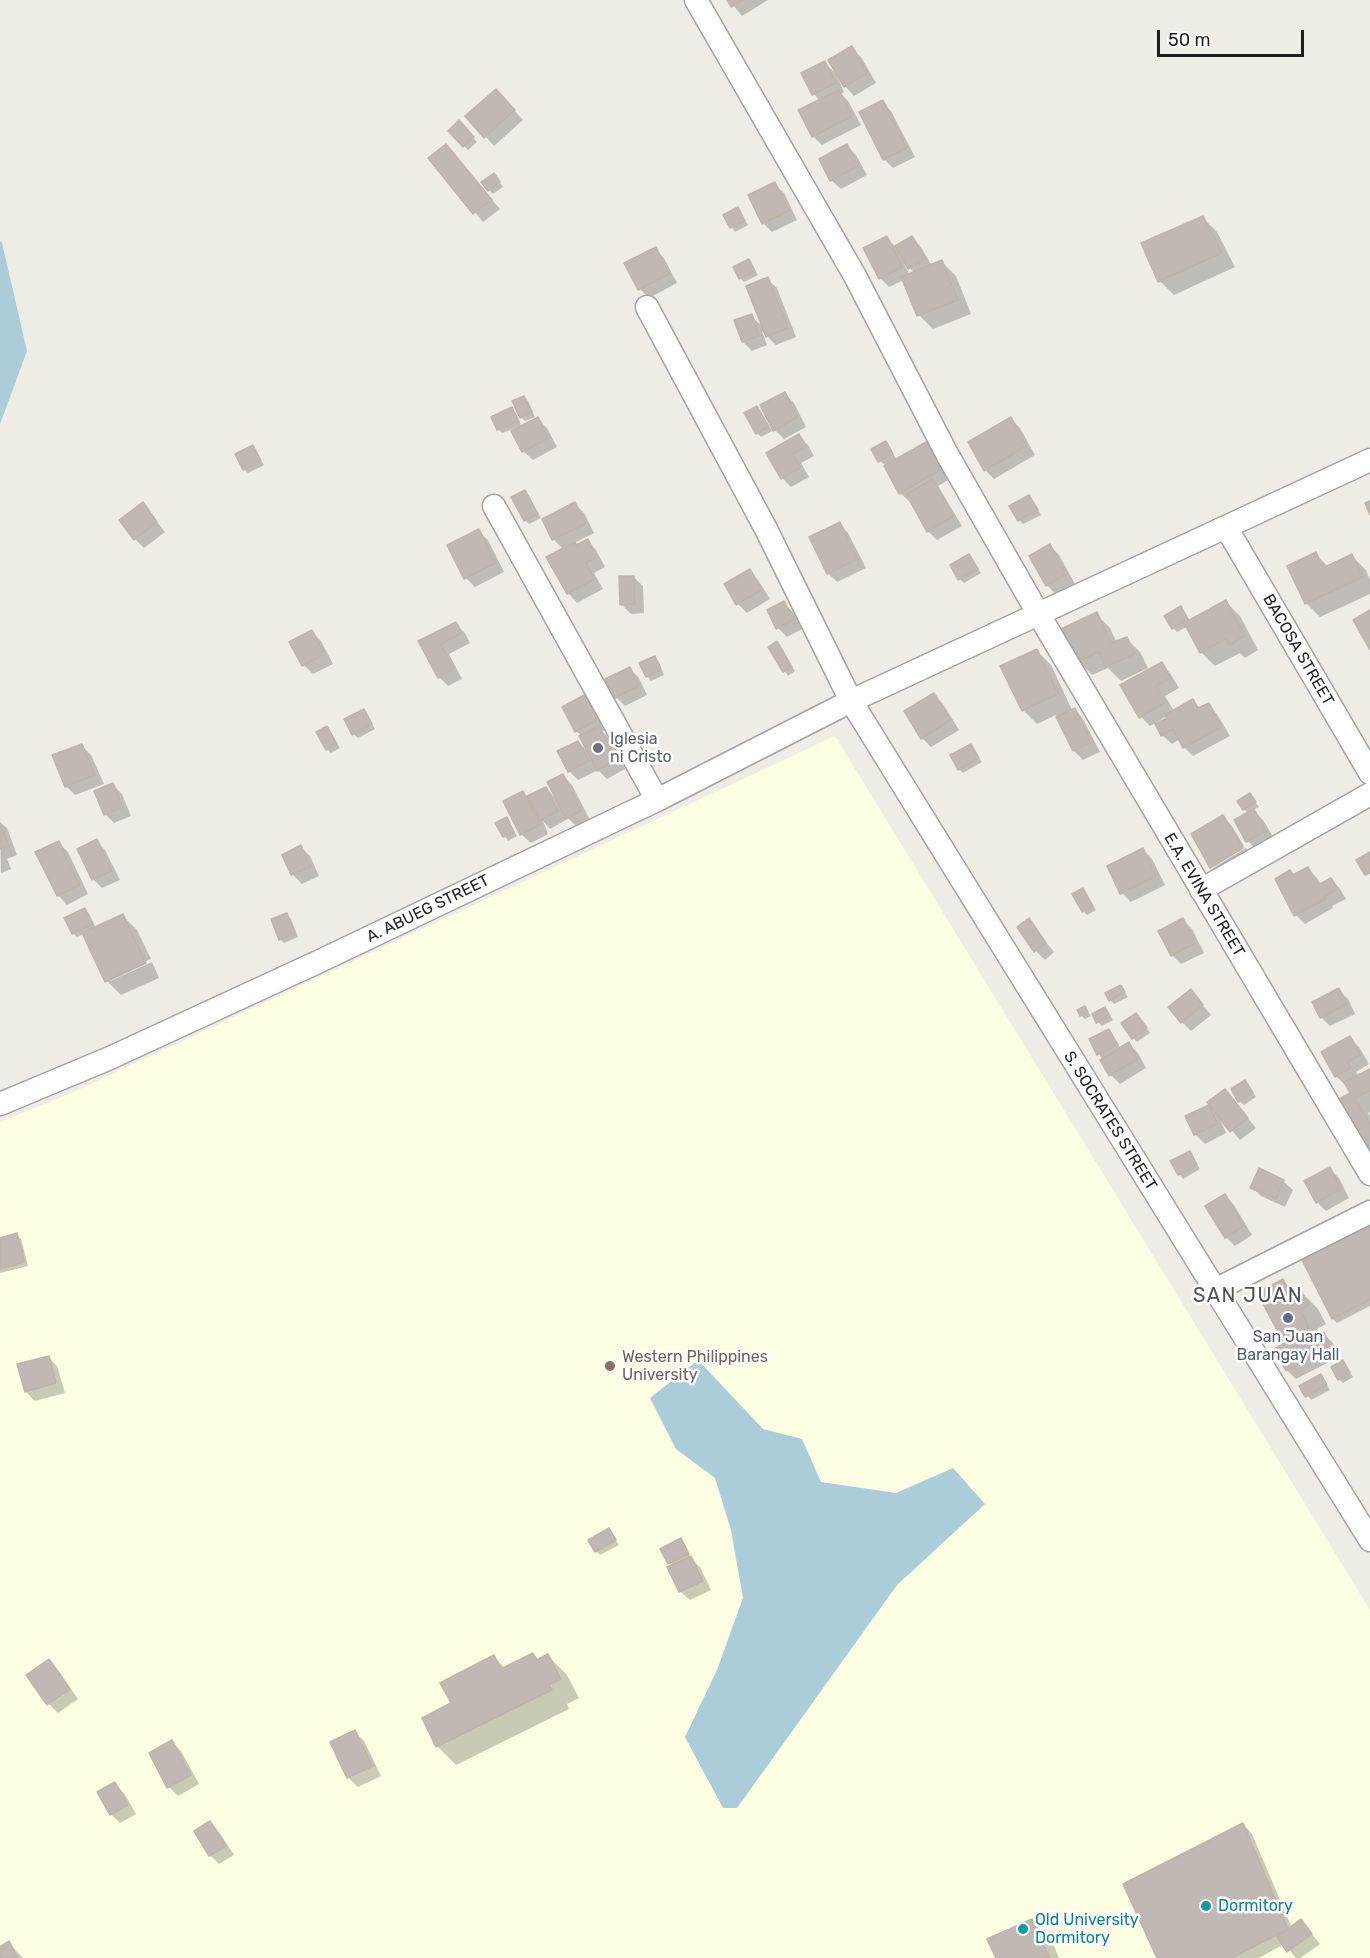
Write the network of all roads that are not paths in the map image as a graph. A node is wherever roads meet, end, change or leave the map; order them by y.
1 (696, 0) edge
2 (647, 307) dead end
3 (1370, 460) edge
4 (494, 506) dead end
5 (1226, 527) junction
6 (1038, 615) junction
7 (851, 701) junction
8 (1370, 773) edge
9 (1370, 794) edge
10 (657, 800) junction
11 (1201, 890) junction
12 (0, 1104) edge
13 (1370, 1174) edge
14 (1370, 1212) edge
15 (1215, 1290) junction
16 (1370, 1540) edge

1 - 6 street, E.A. EVINA STREET
2 - 7 street, S. SOCRATES STREET
3 - 5 street, A. ABUEG STREET
4 - 10 street
5 - 6 street, A. ABUEG STREET
5 - 8 street, BACOSA STREET
6 - 7 street, A. ABUEG STREET
6 - 11 street, E.A. EVINA STREET
7 - 10 street, A. ABUEG STREET
7 - 15 street, S. SOCRATES STREET
9 - 11 street
10 - 12 street, A. ABUEG STREET
11 - 13 street, E.A. EVINA STREET
14 - 15 street
15 - 16 street, S. SOCRATES STREET

